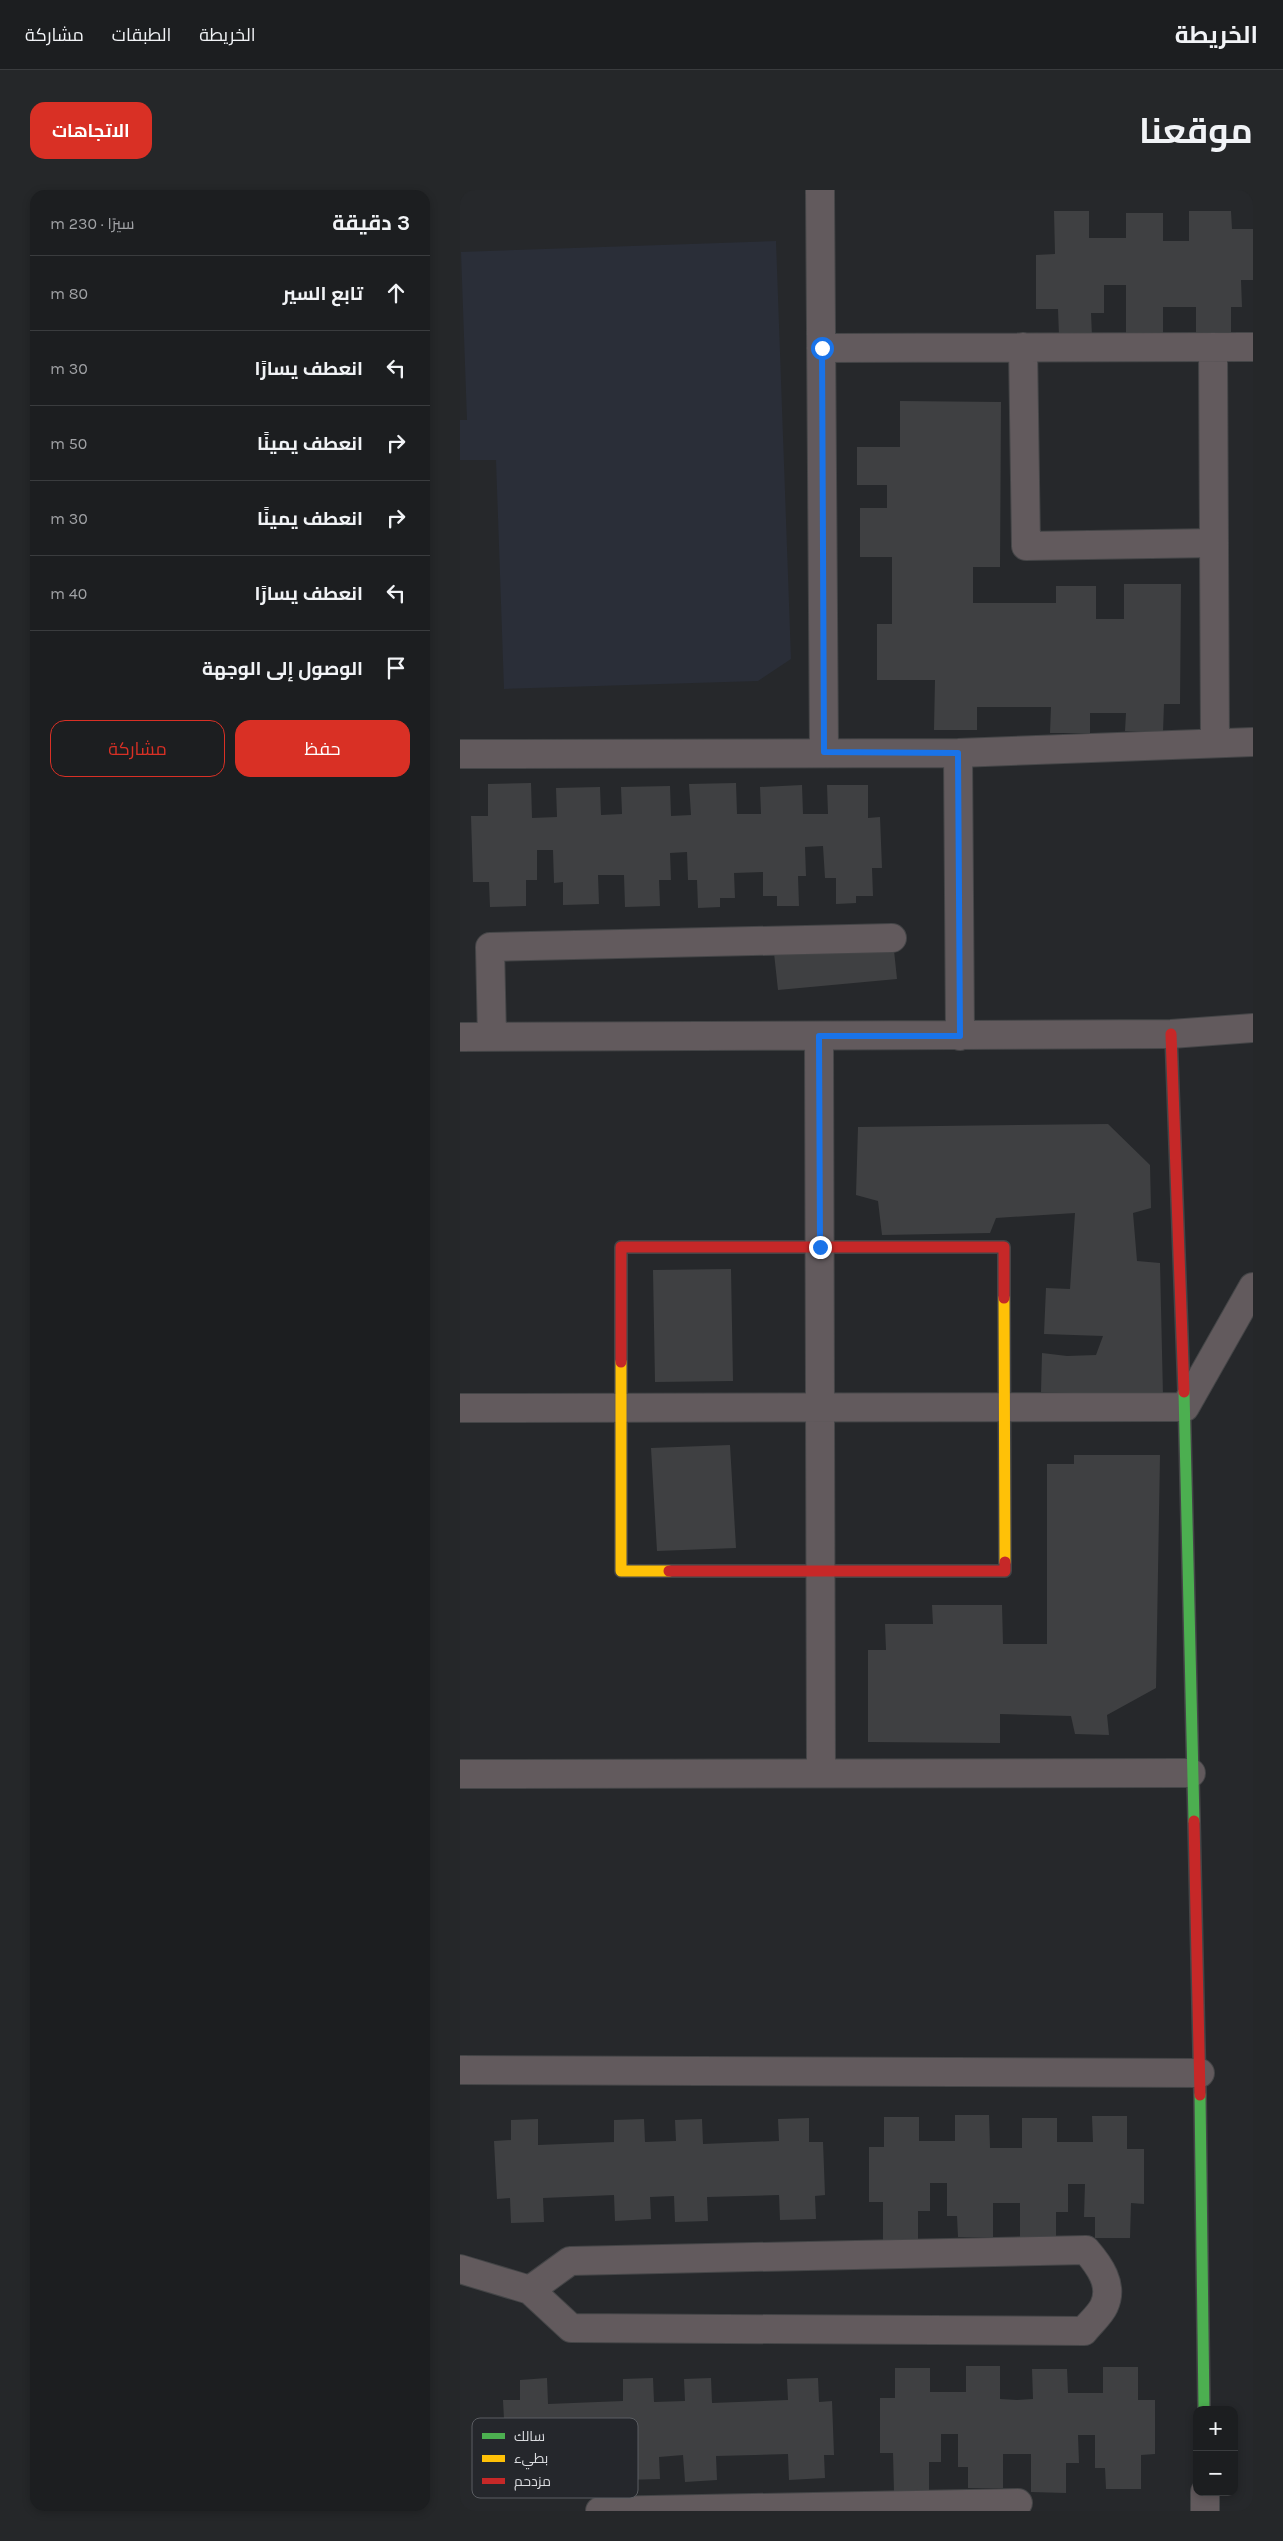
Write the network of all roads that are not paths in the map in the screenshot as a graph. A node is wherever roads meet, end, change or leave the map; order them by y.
1 (820, 190) edge
2 (1023, 347) junction
3 (1213, 347) junction
4 (1253, 347) edge
5 (822, 348) junction
6 (1214, 543) junction
7 (1253, 742) edge
8 (1215, 743) junction
9 (824, 752) junction
10 (958, 753) junction
11 (460, 754) edge
12 (892, 938) dead end
13 (1253, 1028) edge
14 (1171, 1034) junction
15 (819, 1036) junction
16 (960, 1036) junction
17 (460, 1037) edge
18 (492, 1037) junction
19 (820, 1247) junction
20 (1253, 1287) edge
21 (1004, 1407) junction
22 (1185, 1407) junction
23 (460, 1408) edge
24 (621, 1408) junction
25 (820, 1408) junction
26 (820, 1570) junction
27 (821, 1773) junction
28 (1192, 1773) junction
29 (460, 1774) edge
30 (460, 2070) edge
31 (1200, 2073) junction
32 (460, 2269) edge
33 (530, 2290) junction
34 (1204, 2406) edge
35 (1205, 2496) edge
36 (1018, 2503) dead end
37 (678, 2510) edge
38 (600, 2511) edge
39 (1205, 2511) edge

1 - 5 street
2 - 3 street
2 - 5 street
2 - 6 street
3 - 4 street
3 - 6 street
5 - 9 street
6 - 8 street
7 - 8 street
8 - 10 street
9 - 10 street
9 - 11 street
10 - 16 street
12 - 18 street
13 - 14 street
14 - 16 street
14 - 22 street
15 - 16 street
15 - 18 street
15 - 19 street
17 - 18 street
19 - 21 street
19 - 24 street
19 - 25 street
20 - 22 street
21 - 22 street
21 - 25 street
21 - 26 street
22 - 28 street
23 - 24 street
24 - 25 street
24 - 26 street
25 - 26 street
26 - 27 street
27 - 28 street
27 - 29 street
28 - 31 street
30 - 31 street
31 - 34 street
32 - 33 street
33 - 33 street
35 - 39 street
36 - 37 street
37 - 38 street

